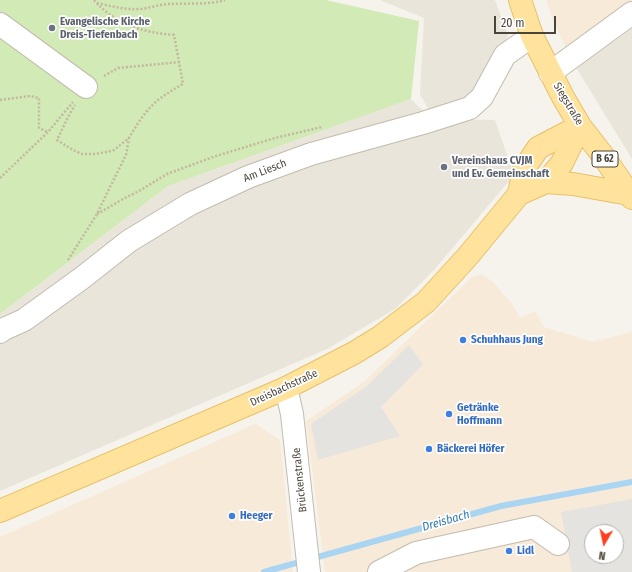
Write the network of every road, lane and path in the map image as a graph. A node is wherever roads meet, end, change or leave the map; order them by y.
1 (94, 0) edge
2 (225, 0) edge
3 (520, 0) edge
4 (97, 3) junction
5 (632, 13) edge
6 (0, 24) edge
7 (532, 36) junction
8 (180, 62) junction
9 (550, 73) junction
10 (86, 87) junction
11 (0, 100) edge
12 (580, 126) junction
13 (48, 132) junction
14 (292, 133) dead end
15 (129, 138) junction
16 (0, 178) edge
17 (546, 182) junction
18 (519, 194) junction
19 (630, 196) edge
20 (0, 332) edge
21 (286, 388) junction
22 (0, 511) edge
23 (558, 544) dead end
24 (309, 572) edge
25 (380, 572) edge

1 - 4 path
2 - 4 path
3 - 7 main road, Siegstraße / B 62
4 - 8 path
5 - 9 street
6 - 10 street
7 - 9 main road, Siegstraße / B 62
7 - 20 street, Am Liesch
8 - 10 path
8 - 15 path
9 - 12 main road, Siegstraße / B 62
10 - 13 path
10 - 15 path
11 - 13 path
12 - 17 main road, Dreisbachstraße
12 - 18 main road, Dreisbachstraße
12 - 19 main road, Siegstraße / B 62
13 - 16 path
14 - 15 path
17 - 18 main road, Dreisbachstraße
17 - 19 main road
18 - 21 main road, Dreisbachstraße
21 - 22 main road, Dreisbachstraße
21 - 24 street, Brückenstraße
23 - 25 street

